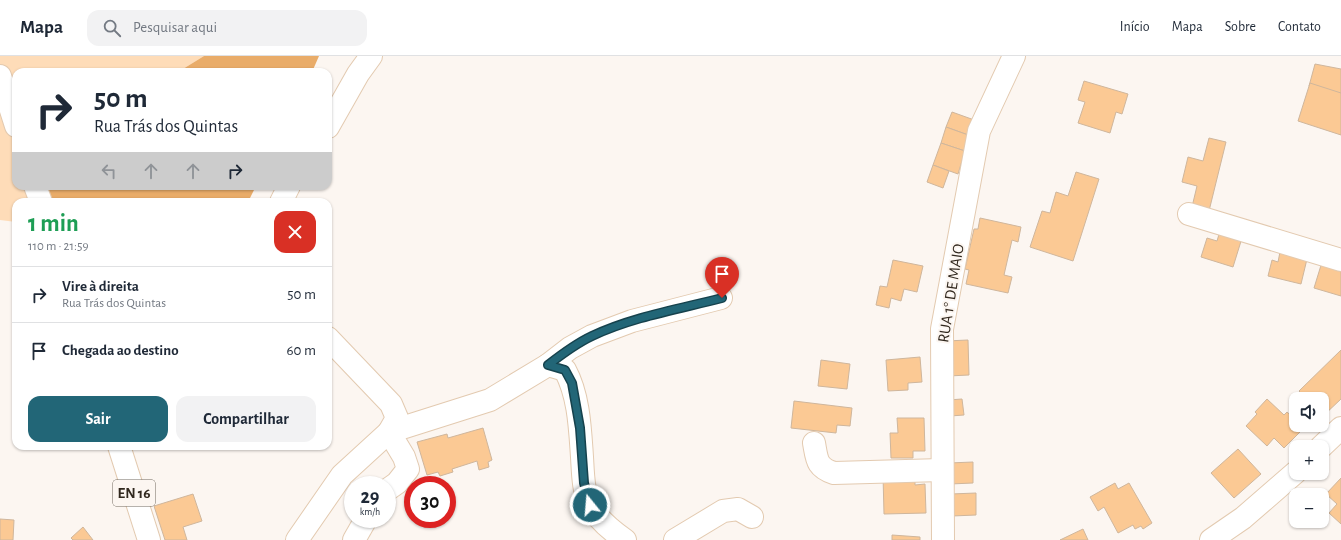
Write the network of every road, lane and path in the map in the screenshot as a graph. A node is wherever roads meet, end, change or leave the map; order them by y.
1 (371, 56) edge
2 (1014, 56) edge
3 (0, 76) edge
4 (12, 114) edge
5 (332, 120) edge
6 (1189, 214) dead end
7 (1341, 260) edge
8 (722, 298) dead end
9 (332, 342) edge
10 (548, 365) junction
11 (1341, 428) edge
12 (389, 432) junction
13 (1328, 440) edge
14 (814, 443) dead end
15 (120, 450) edge
16 (942, 470) junction
17 (1289, 478) edge
18 (396, 484) edge
19 (752, 517) dead end
20 (361, 528) edge
21 (149, 540) edge
22 (297, 540) edge
23 (354, 540) edge
24 (625, 540) edge
25 (675, 540) edge
26 (942, 540) edge
27 (1211, 540) edge

1 - 5 street
2 - 16 street, RUA 1° DE MAIO
3 - 4 street
6 - 7 street
8 - 10 street
9 - 12 street
10 - 12 street
10 - 24 street
11 - 13 street
12 - 18 street
12 - 22 street
14 - 16 street
15 - 21 street, EN 16
16 - 26 street, RUA 1° DE MAIO
17 - 27 street
19 - 25 street
20 - 23 street

